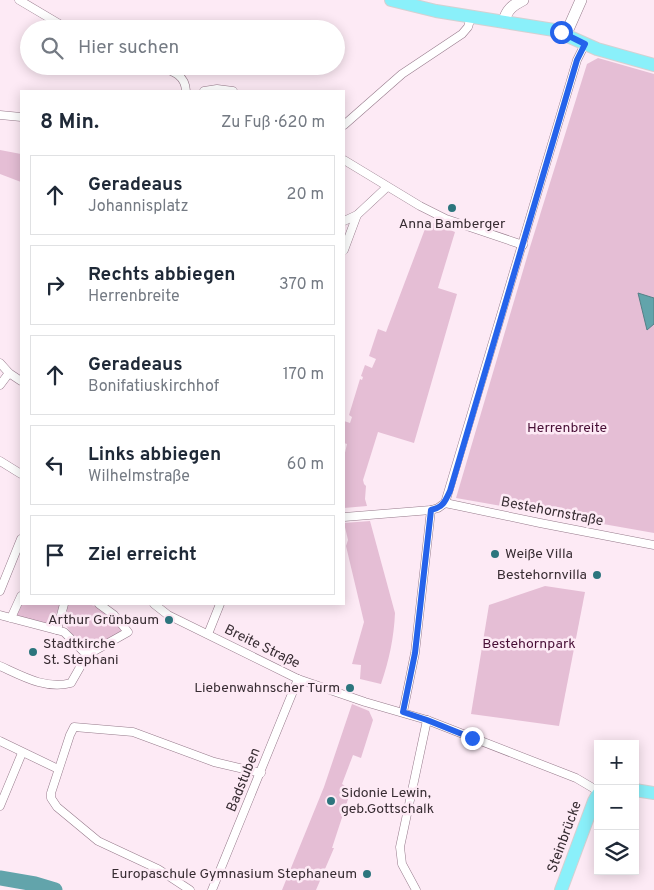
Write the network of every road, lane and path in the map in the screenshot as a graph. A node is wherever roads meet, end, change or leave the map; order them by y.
1 (19, 0) edge
2 (391, 0) edge
3 (523, 0) edge
4 (582, 0) edge
5 (471, 17) junction
6 (53, 20) edge
7 (504, 22) junction
8 (566, 34) junction
9 (585, 44) junction
10 (654, 65) edge
11 (179, 75) edge
12 (186, 90) edge
13 (211, 90) edge
14 (226, 90) edge
15 (0, 114) edge
16 (20, 117) edge
17 (345, 123) edge
18 (345, 161) edge
19 (387, 187) junction
20 (357, 215) junction
21 (345, 221) edge
22 (523, 245) junction
23 (345, 247) edge
24 (0, 363) edge
25 (9, 373) junction
26 (19, 377) edge
27 (0, 384) edge
28 (0, 461) edge
29 (20, 473) edge
30 (445, 503) junction
31 (431, 510) junction
32 (345, 517) edge
33 (20, 541) edge
34 (654, 545) edge
35 (0, 591) edge
36 (20, 598) edge
37 (64, 605) edge
38 (100, 605) edge
39 (155, 605) edge
40 (220, 605) edge
41 (0, 614) edge
42 (11, 618) junction
43 (57, 630) junction
44 (208, 634) junction
45 (87, 656) junction
46 (0, 666) edge
47 (298, 679) junction
48 (403, 712) junction
49 (427, 720) junction
50 (0, 741) edge
51 (22, 753) junction
52 (58, 769) junction
53 (260, 773) junction
54 (594, 790) edge
55 (639, 791) edge
56 (654, 793) edge
57 (594, 801) edge
58 (0, 806) edge
59 (190, 890) edge
60 (212, 890) edge
61 (416, 890) edge
62 (561, 890) edge

1 - 6 street
2 - 5 main road
3 - 7 main road
4 - 8 main road
5 - 7 main road
5 - 17 street
7 - 8 main road
8 - 9 main road
9 - 10 main road
9 - 22 street
11 - 12 street
13 - 14 street
15 - 16 street
18 - 19 street
19 - 20 street
19 - 22 street
20 - 21 street
20 - 23 street
22 - 30 street
24 - 25 street
25 - 26 street
25 - 27 street
28 - 29 street
30 - 31 street
30 - 34 street, Bestehornstraße
31 - 32 street
31 - 48 street
33 - 35 street
36 - 42 street
37 - 43 street
38 - 45 street
39 - 44 street, Breite Straße
40 - 44 street
41 - 42 street
42 - 43 street
43 - 45 street
44 - 47 street, Breite Straße
45 - 46 street
47 - 48 street, Breite Straße
47 - 53 street, Badstuben
48 - 49 street, Breite Straße
49 - 54 street, Breite Straße
49 - 61 street
50 - 51 street
51 - 52 street
51 - 58 street
52 - 53 street
52 - 59 street
53 - 60 street, Badstuben
55 - 56 main road
57 - 62 main road, Steinbrücke

